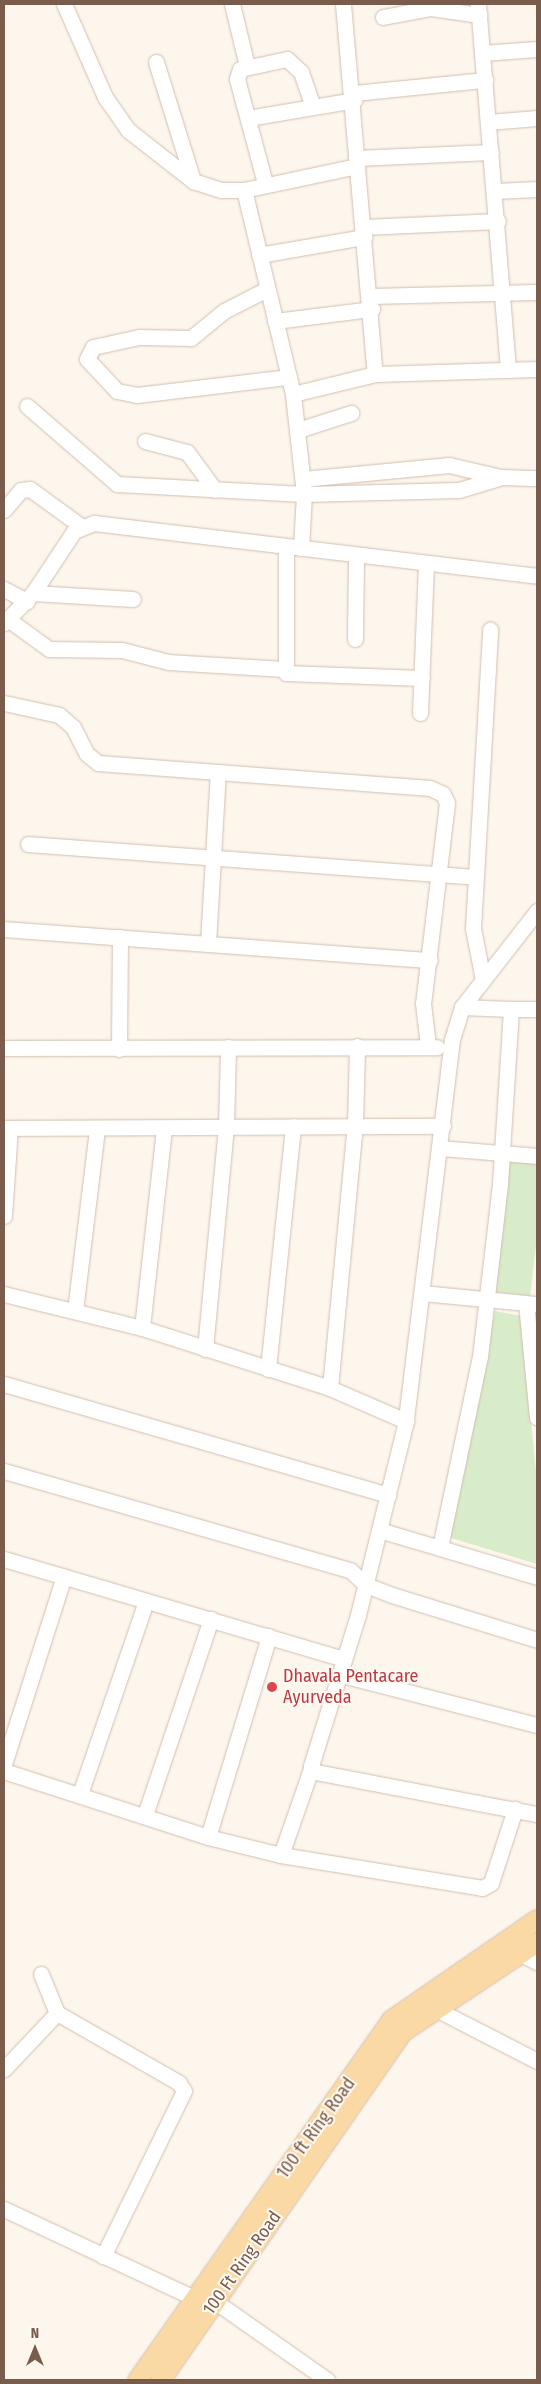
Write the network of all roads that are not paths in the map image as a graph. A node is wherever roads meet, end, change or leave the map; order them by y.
1 (64, 4) edge
2 (232, 4) edge
3 (343, 4) edge
4 (478, 10) edge
5 (383, 17) dead end
6 (537, 49) edge
7 (482, 53) junction
8 (156, 62) dead end
9 (247, 66) junction
10 (484, 80) junction
11 (354, 97) junction
12 (313, 106) junction
13 (248, 118) junction
14 (537, 118) edge
15 (488, 122) junction
16 (491, 152) junction
17 (357, 162) junction
18 (194, 181) junction
19 (265, 183) junction
20 (537, 189) edge
21 (244, 190) junction
22 (495, 191) junction
23 (498, 221) junction
24 (364, 232) junction
25 (259, 255) junction
26 (268, 289) junction
27 (537, 292) edge
28 (503, 293) junction
29 (371, 302) junction
30 (276, 321) junction
31 (508, 370) junction
32 (537, 370) edge
33 (376, 374) junction
34 (289, 377) junction
35 (293, 394) junction
36 (27, 406) dead end
37 (351, 414) dead end
38 (298, 430) junction
39 (145, 441) dead end
40 (502, 477) junction
41 (537, 478) edge
42 (304, 486) junction
43 (215, 490) junction
44 (4, 510) edge
45 (82, 526) junction
46 (294, 547) junction
47 (356, 556) junction
48 (426, 565) junction
49 (537, 576) edge
50 (4, 590) edge
51 (30, 597) junction
52 (133, 599) dead end
53 (6, 622) edge
54 (490, 628) dead end
55 (355, 639) dead end
56 (284, 670) junction
57 (422, 678) junction
58 (4, 703) edge
59 (420, 713) dead end
60 (218, 773) junction
61 (28, 844) dead end
62 (214, 858) junction
63 (439, 874) junction
64 (475, 877) junction
65 (537, 911) edge
66 (4, 929) edge
67 (120, 937) junction
68 (208, 944) junction
69 (430, 960) junction
70 (483, 980) junction
71 (462, 1007) junction
72 (511, 1009) junction
73 (537, 1009) edge
74 (357, 1046) junction
75 (428, 1046) junction
76 (228, 1047) junction
77 (451, 1047) junction
78 (4, 1048) edge
79 (119, 1049) junction
80 (355, 1125) junction
81 (226, 1126) junction
82 (293, 1126) junction
83 (442, 1126) junction
84 (7, 1128) edge
85 (97, 1128) junction
86 (164, 1128) junction
87 (440, 1148) junction
88 (502, 1153) junction
89 (537, 1156) edge
90 (4, 1216) edge
91 (422, 1293) junction
92 (4, 1294) edge
93 (486, 1300) junction
94 (532, 1304) edge
95 (75, 1312) junction
96 (142, 1328) junction
97 (205, 1349) junction
98 (268, 1369) junction
99 (4, 1384) edge
100 (330, 1388) junction
101 (537, 1417) edge
102 (406, 1421) junction
103 (4, 1471) edge
104 (388, 1495) junction
105 (380, 1530) junction
106 (440, 1548) junction
107 (4, 1559) edge
108 (64, 1576) junction
109 (537, 1577) edge
110 (366, 1585) junction
111 (146, 1601) junction
112 (211, 1619) junction
113 (269, 1636) junction
114 (537, 1640) edge
115 (344, 1659) junction
116 (338, 1674) junction
117 (537, 1725) edge
118 (4, 1764) edge
119 (311, 1769) junction
120 (4, 1771) edge
121 (80, 1794) junction
122 (515, 1810) junction
123 (537, 1814) edge
124 (145, 1815) junction
125 (208, 1837) junction
126 (281, 1855) junction
127 (537, 1919) edge
128 (537, 1942) edge
129 (519, 1953) junction
130 (537, 1962) edge
131 (40, 1974) dead end
132 (434, 2008) junction
133 (57, 2012) junction
134 (537, 2062) edge
135 (4, 2069) edge
136 (4, 2209) edge
137 (103, 2256) junction
138 (194, 2298) junction
139 (216, 2302) junction
140 (137, 2380) edge
141 (160, 2380) edge
142 (327, 2380) edge

1 - 18 street
2 - 9 street
3 - 11 street
4 - 5 street
4 - 7 street
6 - 7 street
7 - 10 street
8 - 18 street
9 - 12 street
9 - 13 street
10 - 11 street
10 - 15 street
11 - 12 street
11 - 17 street
12 - 13 street
13 - 19 street
14 - 15 street
15 - 16 street
16 - 17 street
16 - 22 street
17 - 19 street
17 - 24 street
18 - 21 street
19 - 21 street
20 - 22 street
21 - 25 street
22 - 23 street
23 - 24 street
23 - 28 street
24 - 25 street
24 - 29 street
25 - 26 street
26 - 30 street
26 - 34 street
27 - 28 street
28 - 29 street
28 - 31 street
29 - 30 street
29 - 33 street
30 - 34 street
31 - 32 street
31 - 33 street
33 - 35 street
34 - 35 street
35 - 38 street
36 - 43 street
37 - 38 street
38 - 42 street
39 - 43 street
40 - 41 street
40 - 42 street
40 - 42 street
42 - 43 street
42 - 46 street
44 - 45 street
45 - 46 street
45 - 51 street
46 - 47 street
46 - 56 street
47 - 48 street
47 - 55 street
48 - 49 street
48 - 57 street
50 - 51 street
51 - 52 street
51 - 53 street
53 - 56 street
54 - 64 street
56 - 57 street
57 - 59 street
58 - 60 street
60 - 62 street
60 - 63 street
61 - 62 street
62 - 63 street
62 - 68 street
63 - 64 street
63 - 69 street
64 - 70 street
65 - 70 street
66 - 67 street
67 - 68 street
67 - 79 street
68 - 69 street
69 - 75 street
70 - 71 street
71 - 72 street
71 - 77 street
72 - 73 street
72 - 88 street
74 - 75 street
74 - 76 street
74 - 80 street
75 - 77 street
76 - 79 street
76 - 81 street
77 - 83 street
78 - 79 street
80 - 82 street
80 - 83 street
80 - 100 street
81 - 82 street
81 - 86 street
81 - 97 street
82 - 98 street
83 - 87 street
84 - 85 street
84 - 90 street
85 - 86 street
85 - 95 street
86 - 96 street
87 - 88 street
87 - 91 street
88 - 89 street
88 - 93 street
91 - 93 street
91 - 102 street
92 - 95 street
93 - 94 street
93 - 106 street
94 - 101 street
95 - 96 street
96 - 97 street
97 - 98 street
98 - 100 street
99 - 104 street
100 - 102 street
102 - 104 street
103 - 110 street
104 - 105 street
105 - 106 street
105 - 110 street
106 - 109 street
107 - 108 street
108 - 111 street
108 - 118 street
110 - 114 street
110 - 115 street
111 - 112 street
111 - 121 street
112 - 113 street
112 - 124 street
113 - 115 street
113 - 125 street
115 - 116 street
116 - 117 street
116 - 119 street
119 - 122 street
119 - 126 street
120 - 121 street
121 - 124 street
122 - 123 street
122 - 126 street
124 - 125 street
125 - 126 street
127 - 138 main road, 100 ft Ring Road
128 - 129 main road, 100 Ft Ring Road
129 - 130 street
129 - 132 main road, 100 Ft Ring Road
131 - 133 street
132 - 134 street
132 - 139 main road, 100 Ft Ring Road
133 - 135 street
133 - 137 street
136 - 137 street
137 - 138 street
138 - 140 main road, 100 ft Ring Road
139 - 141 main road, 100 Ft Ring Road
139 - 142 street

